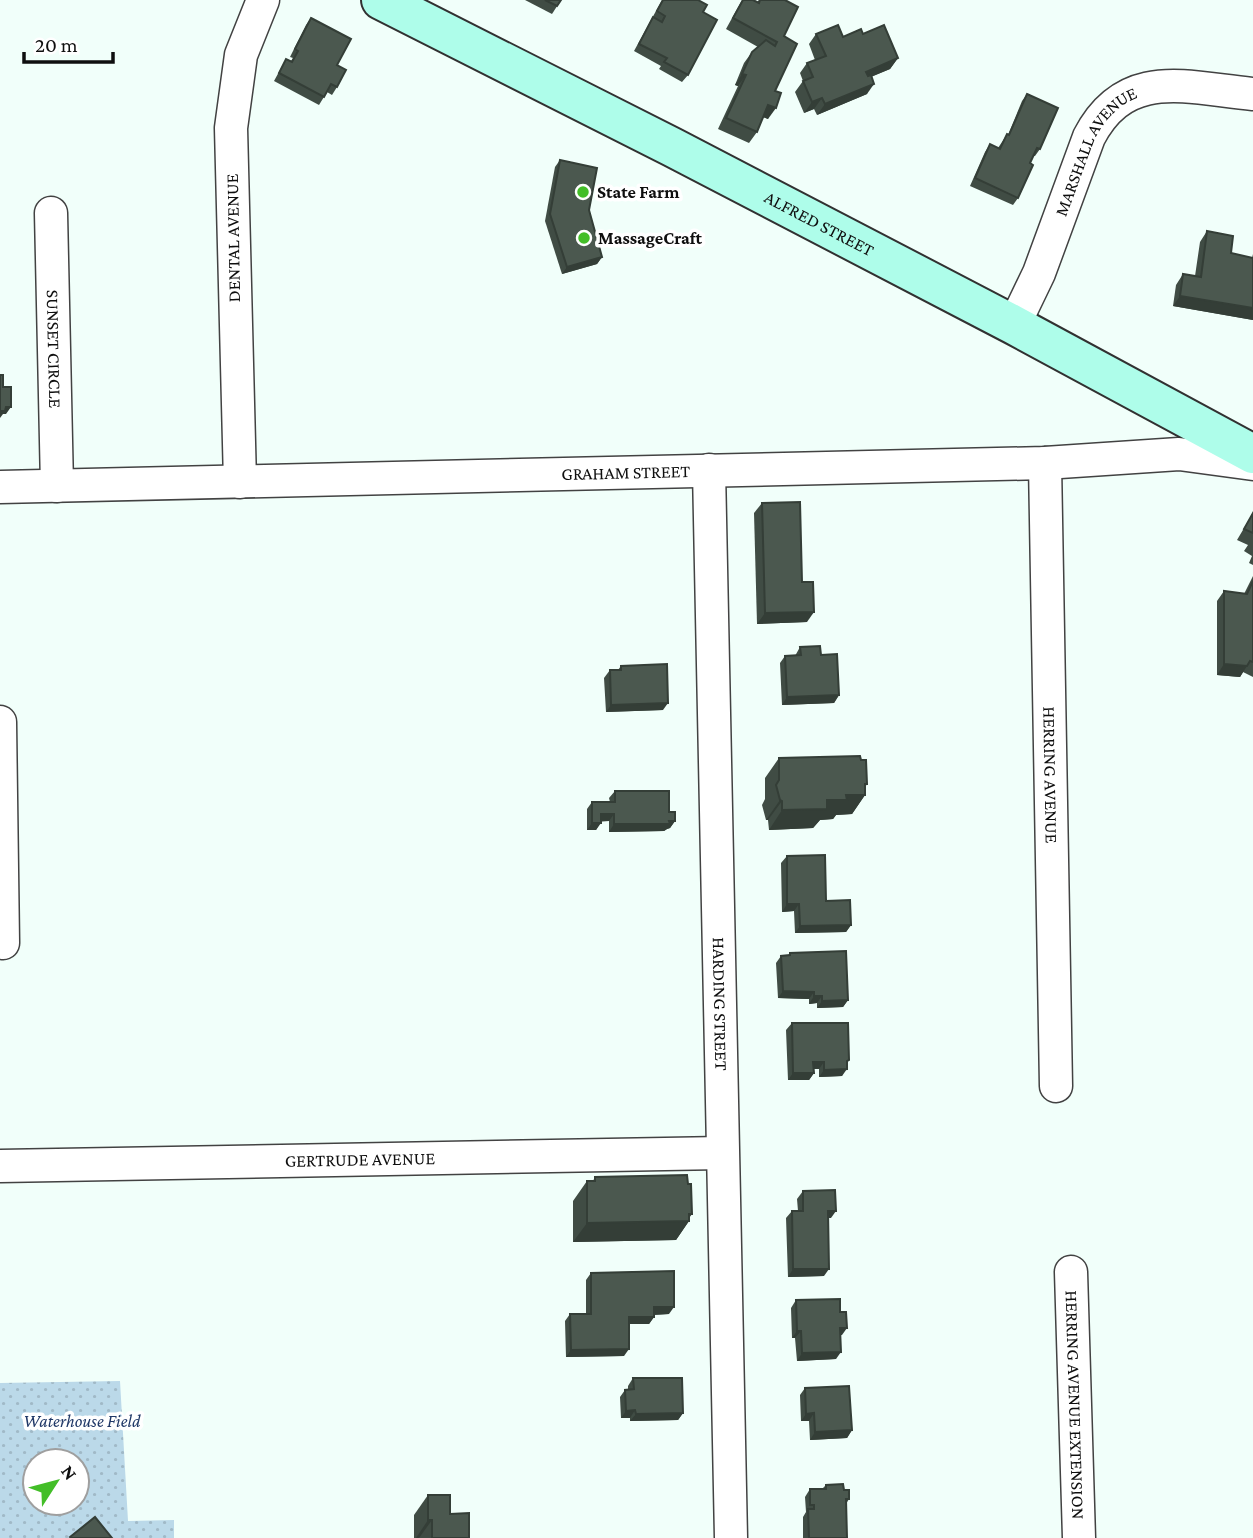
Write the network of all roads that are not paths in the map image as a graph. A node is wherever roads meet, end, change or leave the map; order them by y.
1 (263, 0) edge
2 (381, 0) edge
3 (1253, 94) edge
4 (51, 214) dead end
5 (1014, 325) junction
6 (1253, 454) edge
7 (1045, 463) junction
8 (1253, 464) edge
9 (709, 470) junction
10 (240, 482) junction
11 (57, 486) junction
12 (0, 487) edge
13 (0, 722) edge
14 (3, 943) dead end
15 (1056, 1086) dead end
16 (722, 1153) junction
17 (0, 1166) edge
18 (1071, 1272) dead end
19 (731, 1538) edge
20 (1079, 1538) edge

1 - 10 street, DENTAL AVENUE
2 - 5 main road, ALFRED STREET
3 - 5 street, MARSHALL AVENUE
4 - 11 street, SUNSET CIRCLE
5 - 6 main road, ALFRED STREET
7 - 8 street, GRAHAM STREET
7 - 9 street, GRAHAM STREET
7 - 15 street, HERRING AVENUE
9 - 10 street, GRAHAM STREET
9 - 16 street, HARDING STREET
10 - 11 street, GRAHAM STREET
11 - 12 street, GRAHAM STREET
13 - 14 street
16 - 17 street, GERTRUDE AVENUE
16 - 19 street, HARDING STREET
18 - 20 street, HERRING AVENUE EXTENSION

